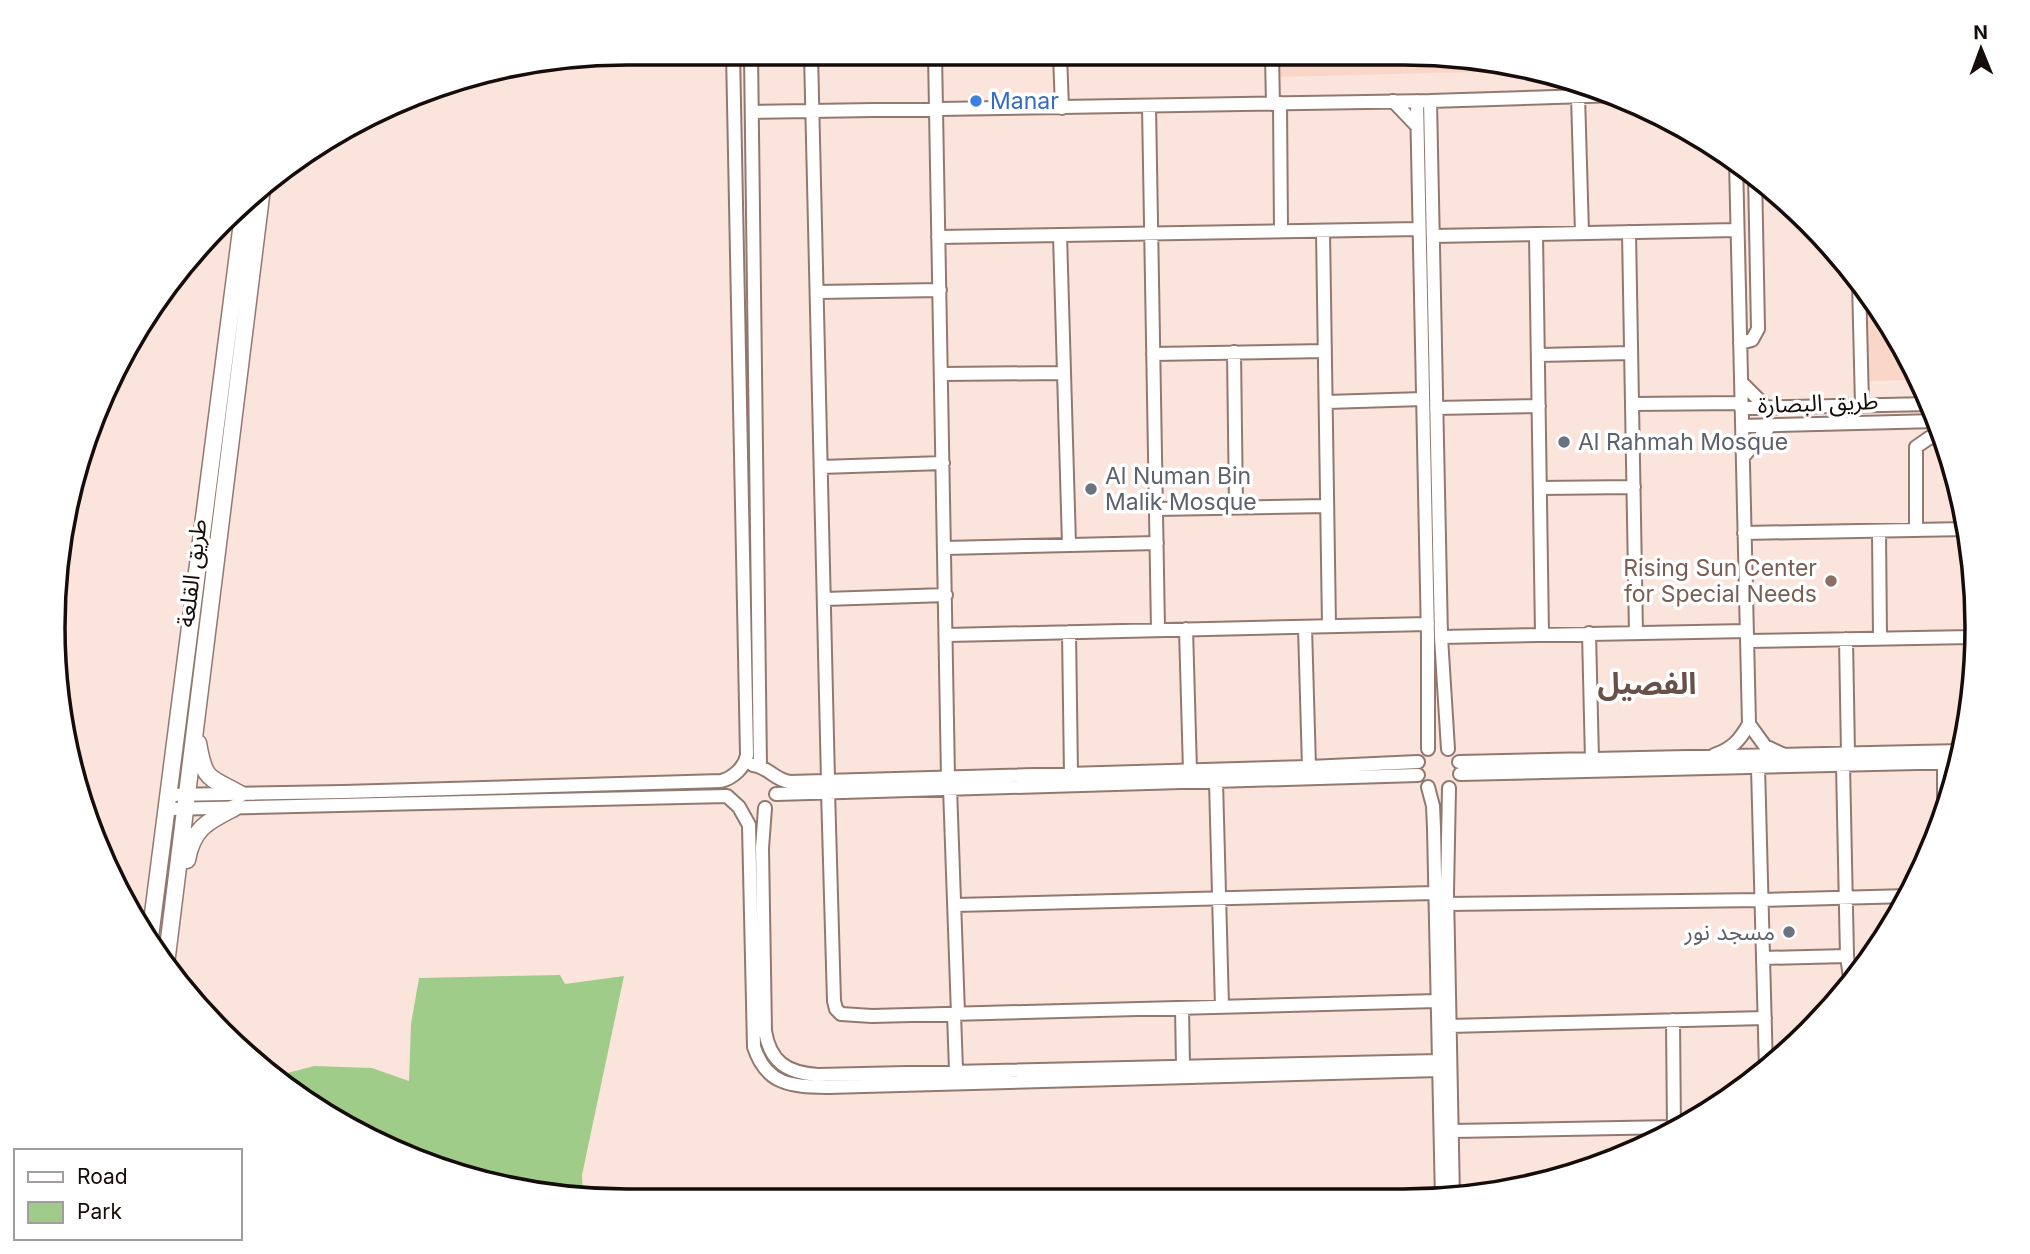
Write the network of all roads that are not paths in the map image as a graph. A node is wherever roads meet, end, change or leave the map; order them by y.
1 (733, 65) edge
2 (751, 65) edge
3 (811, 65) edge
4 (935, 65) edge
5 (1060, 65) edge
6 (1273, 65) edge
7 (1578, 96) junction
8 (1586, 96) edge
9 (1455, 100) junction
10 (1393, 101) junction
11 (1423, 101) junction
12 (1276, 103) junction
13 (1149, 106) junction
14 (1062, 108) junction
15 (936, 110) junction
16 (813, 111) junction
17 (753, 112) junction
18 (1424, 126) junction
19 (1736, 175) edge
20 (736, 184) junction
21 (1748, 184) edge
22 (1736, 185) junction
23 (1760, 193) edge
24 (260, 200) edge
25 (243, 216) edge
26 (233, 226) edge
27 (1419, 229) junction
28 (1280, 231) junction
29 (1322, 231) junction
30 (1629, 232) junction
31 (754, 233) junction
32 (1582, 233) junction
33 (1150, 234) junction
34 (1536, 234) junction
35 (1737, 234) junction
36 (1060, 235) junction
37 (1433, 236) junction
38 (939, 237) junction
39 (1756, 237) junction
40 (737, 272) junction
41 (234, 274) junction
42 (1738, 276) junction
43 (1757, 276) junction
44 (940, 290) junction
45 (817, 292) junction
46 (1859, 300) edge
47 (1757, 303) junction
48 (1739, 304) junction
49 (755, 319) junction
50 (1740, 343) junction
51 (1325, 351) junction
52 (1234, 352) junction
53 (1632, 353) junction
54 (1153, 354) junction
55 (1538, 355) junction
56 (1063, 373) junction
57 (942, 374) junction
58 (1741, 382) junction
59 (1423, 399) junction
60 (1325, 402) junction
61 (1632, 404) junction
62 (1919, 404) edge
63 (1741, 405) junction
64 (1862, 405) junction
65 (1539, 406) junction
66 (1768, 407) junction
67 (1436, 408) junction
68 (1926, 421) edge
69 (1742, 426) junction
70 (1770, 426) junction
71 (1932, 438) edge
72 (1743, 457) junction
73 (943, 463) junction
74 (821, 467) junction
75 (1634, 487) junction
76 (1540, 488) junction
77 (1327, 506) junction
78 (1236, 508) junction
79 (1156, 509) junction
80 (1956, 529) edge
81 (1916, 530) junction
82 (1879, 531) junction
83 (1744, 533) junction
84 (1157, 542) junction
85 (1069, 544) junction
86 (945, 548) junction
87 (946, 595) junction
88 (825, 599) junction
89 (1428, 624) junction
90 (1329, 626) junction
91 (1305, 627) junction
92 (1186, 629) junction
93 (1158, 630) junction
94 (1069, 632) junction
95 (1636, 633) junction
96 (1542, 634) junction
97 (1589, 634) junction
98 (947, 635) junction
99 (1747, 636) junction
100 (1441, 637) junction
101 (1965, 637) edge
102 (1881, 638) junction
103 (1846, 639) junction
104 (1749, 724) junction
105 (195, 728) junction
106 (1448, 749) junction
107 (1428, 750) junction
108 (1951, 752) edge
109 (1784, 755) junction
110 (1709, 757) junction
111 (1846, 759) junction
112 (1592, 760) junction
113 (1944, 762) junction
114 (1948, 762) edge
115 (760, 766) junction
116 (743, 767) junction
117 (1758, 767) junction
118 (1309, 768) junction
119 (1460, 768) junction
120 (1418, 769) junction
121 (1190, 771) junction
122 (1071, 774) junction
123 (733, 776) junction
124 (774, 777) junction
125 (1944, 779) edge
126 (1216, 781) junction
127 (949, 783) junction
128 (828, 786) junction
129 (1428, 787) junction
130 (1449, 788) junction
131 (776, 794) junction
132 (237, 801) junction
133 (167, 802) junction
134 (186, 802) junction
135 (736, 803) junction
136 (765, 808) junction
137 (176, 887) junction
138 (1434, 893) junction
139 (1897, 895) edge
140 (1846, 897) junction
141 (1218, 898) junction
142 (1761, 900) junction
143 (1447, 904) junction
144 (955, 905) junction
145 (151, 926) edge
146 (168, 950) edge
147 (1847, 956) junction
148 (1763, 958) junction
149 (1849, 969) edge
150 (1437, 1001) junction
151 (1222, 1007) junction
152 (1182, 1008) junction
153 (956, 1014) junction
154 (1765, 1018) junction
155 (1673, 1020) junction
156 (1450, 1026) junction
157 (1766, 1057) edge
158 (1183, 1065) junction
159 (1438, 1065) junction
160 (1380, 1067) junction
161 (956, 1070) junction
162 (1674, 1119) edge
163 (1655, 1129) edge
164 (1452, 1131) junction
165 (1453, 1187) edge
166 (1442, 1188) edge

1 - 20 street
2 - 17 street
3 - 16 street
4 - 15 street
5 - 14 street
6 - 12 street
7 - 8 street
7 - 9 street
7 - 32 street
9 - 11 street
9 - 18 street
10 - 11 street
10 - 12 street
10 - 18 street
11 - 18 street
12 - 13 street
12 - 28 street
13 - 14 street
13 - 33 street
14 - 15 street
15 - 16 street
15 - 38 street
16 - 17 street
16 - 45 street
17 - 31 street
18 - 27 street
18 - 37 street
19 - 22 street
20 - 31 street
20 - 40 street
21 - 22 street
22 - 35 street
23 - 39 street
24 - 105 main road, طريق القلعة
25 - 41 main road, طريق القلعة
26 - 41 main road
27 - 29 street
27 - 59 street
28 - 29 street
28 - 33 street
29 - 51 street
30 - 32 street
30 - 35 street
30 - 53 street
31 - 49 street
32 - 34 street
33 - 36 street
33 - 54 street
34 - 37 street
34 - 55 street
35 - 39 street
35 - 42 street
36 - 38 street
36 - 56 street
37 - 67 street
38 - 44 street
39 - 43 street
40 - 49 street
40 - 116 street
41 - 133 main road, طريق القلعة
42 - 43 street
42 - 48 street
43 - 47 street
44 - 45 street
44 - 57 street
45 - 74 street
46 - 64 street
47 - 48 street
47 - 50 street
48 - 50 street
49 - 115 street
50 - 58 street
51 - 52 street
51 - 60 street
52 - 54 street
52 - 78 street
53 - 55 street
53 - 61 street
54 - 79 street
55 - 65 street
56 - 57 street
56 - 85 street
57 - 73 street
58 - 63 street
58 - 66 street
59 - 60 street
59 - 89 street
60 - 77 street
61 - 63 street, طريق البصارة
61 - 75 street
62 - 64 street, طريق البصارة
63 - 66 street, طريق البصارة
63 - 69 street
64 - 66 street, طريق البصارة
65 - 67 street
65 - 76 street
66 - 70 street
67 - 100 street
68 - 70 street, طريق البصارة
69 - 70 street, طريق البصارة
69 - 72 street
70 - 72 street
71 - 81 street
72 - 83 street
73 - 74 street
73 - 86 street
74 - 88 street
75 - 76 street
75 - 95 street
76 - 96 street
77 - 78 street
77 - 90 street
78 - 79 street
79 - 84 street
80 - 81 street
81 - 82 street
82 - 83 street
82 - 102 street
83 - 99 street
84 - 85 street
84 - 93 street
85 - 86 street
86 - 87 street
87 - 88 street
87 - 98 street
88 - 128 street
89 - 90 street
89 - 107 street
90 - 91 street
91 - 92 street
91 - 118 street
92 - 93 street
92 - 121 street
93 - 94 street
94 - 98 street
94 - 122 street
95 - 97 street
95 - 99 street
96 - 97 street
96 - 100 street
97 - 112 street
98 - 127 street
99 - 103 street
99 - 104 street
100 - 106 street
101 - 102 street
102 - 103 street
103 - 111 street
104 - 109 street
104 - 110 street
105 - 132 main road
105 - 134 main road, طريق القلعة
106 - 107 street
106 - 119 street
107 - 120 street
108 - 111 street
109 - 110 street
109 - 111 street
110 - 112 street
111 - 113 street
111 - 117 street
111 - 140 street
112 - 119 street
113 - 114 street
113 - 125 street
115 - 116 street
115 - 124 street
116 - 123 street
117 - 119 street
117 - 142 street
118 - 120 street
118 - 121 street
119 - 130 street
120 - 126 street
120 - 129 street
121 - 122 street
122 - 127 street
123 - 132 street
123 - 135 street
124 - 128 street
124 - 131 street
126 - 127 street
126 - 141 street
127 - 128 street
127 - 144 street
128 - 131 street
128 - 153 street
129 - 130 street
129 - 138 street
130 - 143 street
131 - 136 street
132 - 134 street
132 - 135 street
132 - 137 main road
133 - 134 street
133 - 145 main road, طريق القلعة
134 - 137 main road, طريق القلعة
135 - 136 street
135 - 160 street
136 - 161 street
137 - 146 main road, طريق القلعة
138 - 141 street
138 - 150 street
139 - 140 street
140 - 142 street
140 - 147 street
141 - 144 street
141 - 151 street
142 - 143 street
142 - 148 street
143 - 156 street
144 - 153 street
147 - 148 street
147 - 149 street
148 - 154 street
150 - 151 street
150 - 159 street
151 - 152 street
152 - 153 street
152 - 158 street
153 - 161 street
154 - 155 street
154 - 157 street
155 - 156 street
155 - 162 street
156 - 164 street
158 - 160 street
158 - 161 street
159 - 160 street
159 - 166 street
163 - 164 street
164 - 165 street

